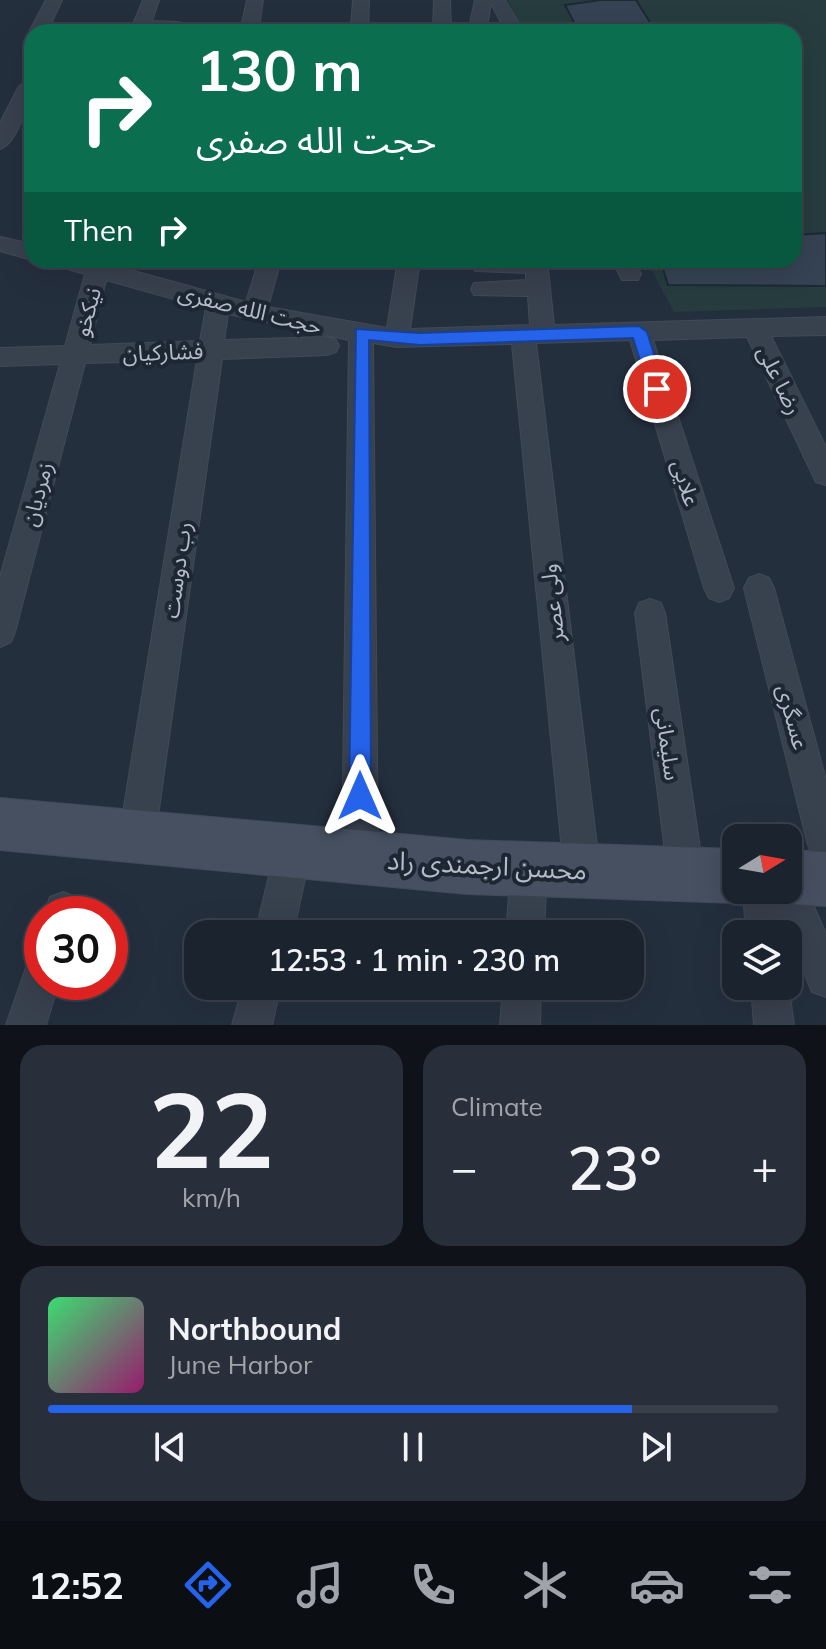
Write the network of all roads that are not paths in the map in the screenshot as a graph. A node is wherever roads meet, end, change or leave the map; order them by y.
1 (54, 0) edge
2 (151, 0) edge
3 (255, 0) edge
4 (361, 0) edge
5 (442, 0) edge
6 (483, 0) edge
7 (497, 0) edge
8 (42, 24) edge
9 (142, 24) edge
10 (250, 24) edge
11 (360, 24) edge
12 (442, 24) edge
13 (478, 24) edge
14 (510, 24) edge
15 (24, 82) edge
16 (2, 135) edge
17 (0, 244) edge
18 (24, 250) edge
19 (94, 268) edge
20 (268, 268) edge
21 (408, 268) edge
22 (98, 269) junction
23 (132, 269) edge
24 (537, 271) edge
25 (483, 277) dead end
26 (218, 303) junction
27 (255, 313) junction
28 (826, 326) edge
29 (755, 329) junction
30 (639, 332) junction
31 (361, 333) junction
32 (533, 335) junction
33 (397, 338) junction
34 (327, 346) dead end
35 (209, 350) junction
36 (75, 355) junction
37 (0, 357) edge
38 (826, 474) edge
39 (719, 588) dead end
40 (759, 588) dead end
41 (650, 613) dead end
42 (0, 632) edge
43 (0, 824) edge
44 (137, 837) junction
45 (826, 845) edge
46 (293, 851) junction
47 (360, 857) junction
48 (529, 869) junction
49 (582, 871) junction
50 (711, 875) edge
51 (802, 878) edge
52 (826, 879) edge
53 (794, 904) edge
54 (277, 920) edge
55 (526, 920) edge
56 (826, 978) edge
57 (34, 1000) edge
58 (258, 1000) edge
59 (521, 1000) edge
60 (771, 1000) edge
61 (26, 1025) edge
62 (252, 1025) edge
63 (520, 1025) edge
64 (774, 1025) edge

1 - 8 street
2 - 9 street
3 - 10 street
4 - 11 street
5 - 12 street
6 - 13 street
7 - 14 street
15 - 16 street
17 - 18 street
19 - 22 street, حجت الله صفری
20 - 27 street
21 - 33 street
22 - 23 street, حجت الله صفری
22 - 36 street, نیکخو
23 - 26 street, حجت الله صفری
24 - 25 street
24 - 32 street, ولی عصر
26 - 27 street, حجت الله صفری
26 - 35 street, رب دوست
27 - 31 street, حجت الله صفری
28 - 29 street, حجت الله صفری
29 - 30 street, حجت الله صفری
29 - 38 street, رضا علی
30 - 32 street, حجت الله صفری
30 - 39 street, علایی
31 - 33 street, حجت الله صفری
31 - 47 street
32 - 33 street, حجت الله صفری
32 - 49 street, ولی عصر
34 - 35 street, فشارکیان
35 - 36 street, فشارکیان
35 - 44 street, رب دوست
36 - 37 street, فشارکیان
36 - 42 street, زمردیان
40 - 45 street, عسگری
41 - 50 street, سلیمانی
43 - 44 main road, محسن ارجمندی راد
44 - 46 main road, محسن ارجمندی راد
46 - 47 main road, محسن ارجمندی راد
46 - 54 street
47 - 48 main road, محسن ارجمندی راد
48 - 49 main road, محسن ارجمندی راد
48 - 55 street
49 - 50 main road, محسن ارجمندی راد
51 - 52 main road
53 - 56 street
57 - 61 street
58 - 62 street
59 - 63 street
60 - 64 street

